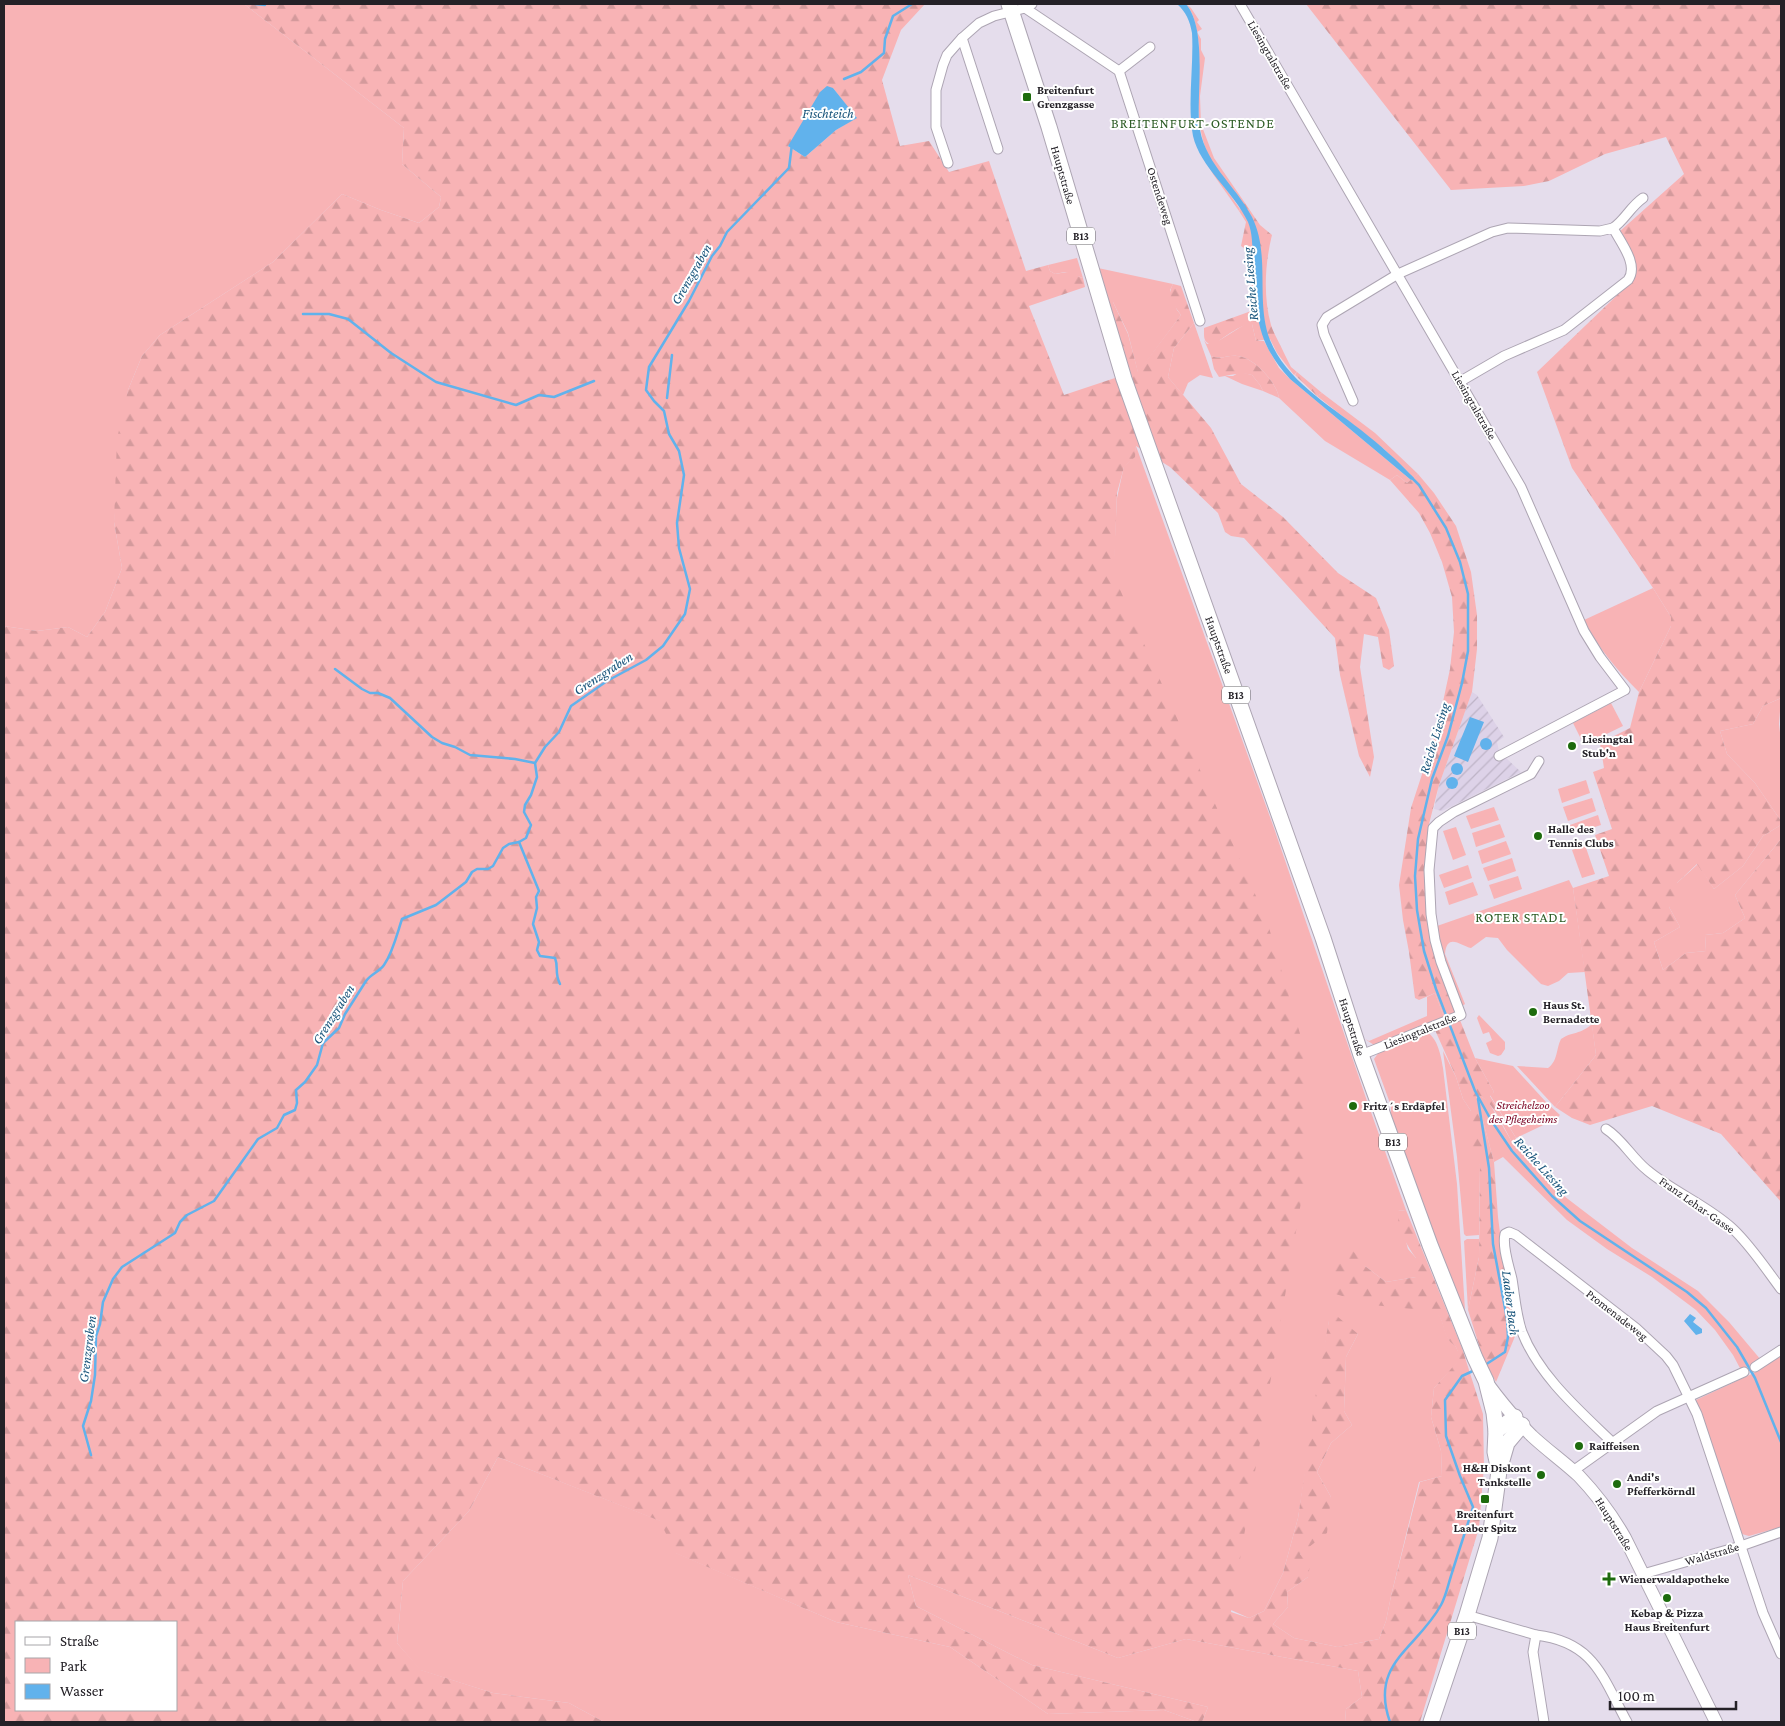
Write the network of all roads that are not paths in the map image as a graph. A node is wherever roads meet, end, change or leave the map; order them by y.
1 (1240, 4) edge
2 (1019, 6) edge
3 (962, 38) junction
4 (1150, 47) dead end
5 (1119, 71) junction
6 (998, 149) dead end
7 (948, 163) dead end
8 (1643, 198) dead end
9 (1614, 228) junction
10 (1398, 274) junction
11 (1200, 322) dead end
12 (1461, 381) junction
13 (1353, 401) dead end
14 (1499, 756) dead end
15 (1539, 761) dead end
16 (1361, 1055) junction
17 (1606, 1129) dead end
18 (1781, 1288) edge
19 (1781, 1350) edge
20 (1755, 1367) dead end
21 (1744, 1372) dead end
22 (1486, 1380) junction
23 (1689, 1397) junction
24 (1519, 1421) junction
25 (1496, 1431) junction
26 (1613, 1443) junction
27 (1499, 1471) junction
28 (1573, 1471) junction
29 (1778, 1533) edge
30 (1741, 1546) junction
31 (1643, 1574) junction
32 (1467, 1615) junction
33 (1536, 1635) junction
34 (1781, 1654) edge
35 (1431, 1722) edge
36 (1544, 1722) edge
37 (1627, 1722) edge
38 (1716, 1722) edge

1 - 10 street, Liesingtalstraße
2 - 3 street
2 - 5 street
2 - 16 main road, Hauptstraße / B13
3 - 6 street
3 - 7 street
4 - 5 street
5 - 11 street, Ostendeweg
8 - 9 street
9 - 10 street
9 - 12 street
10 - 12 street, Liesingtalstraße
10 - 13 street
12 - 14 street, Liesingtalstraße
15 - 16 street, Liesingtalstraße
16 - 22 main road, Hauptstraße / B13
17 - 18 street, Franz Lehar-Gasse
19 - 20 street
21 - 23 street
22 - 24 main road, Hauptstraße
22 - 25 main road, B13
23 - 26 street
23 - 26 street, Promenadeweg
23 - 30 street, Promenadeweg
24 - 25 main road
24 - 27 main road
24 - 28 main road, Hauptstraße
25 - 27 main road, B13
26 - 28 street
27 - 32 main road, B13
28 - 31 main road, Hauptstraße
29 - 30 street, Waldstraße
30 - 31 street, Waldstraße
30 - 34 street, Promenadeweg
31 - 38 main road, Hauptstraße
32 - 33 street
32 - 35 main road, B13
33 - 36 street
33 - 37 street

